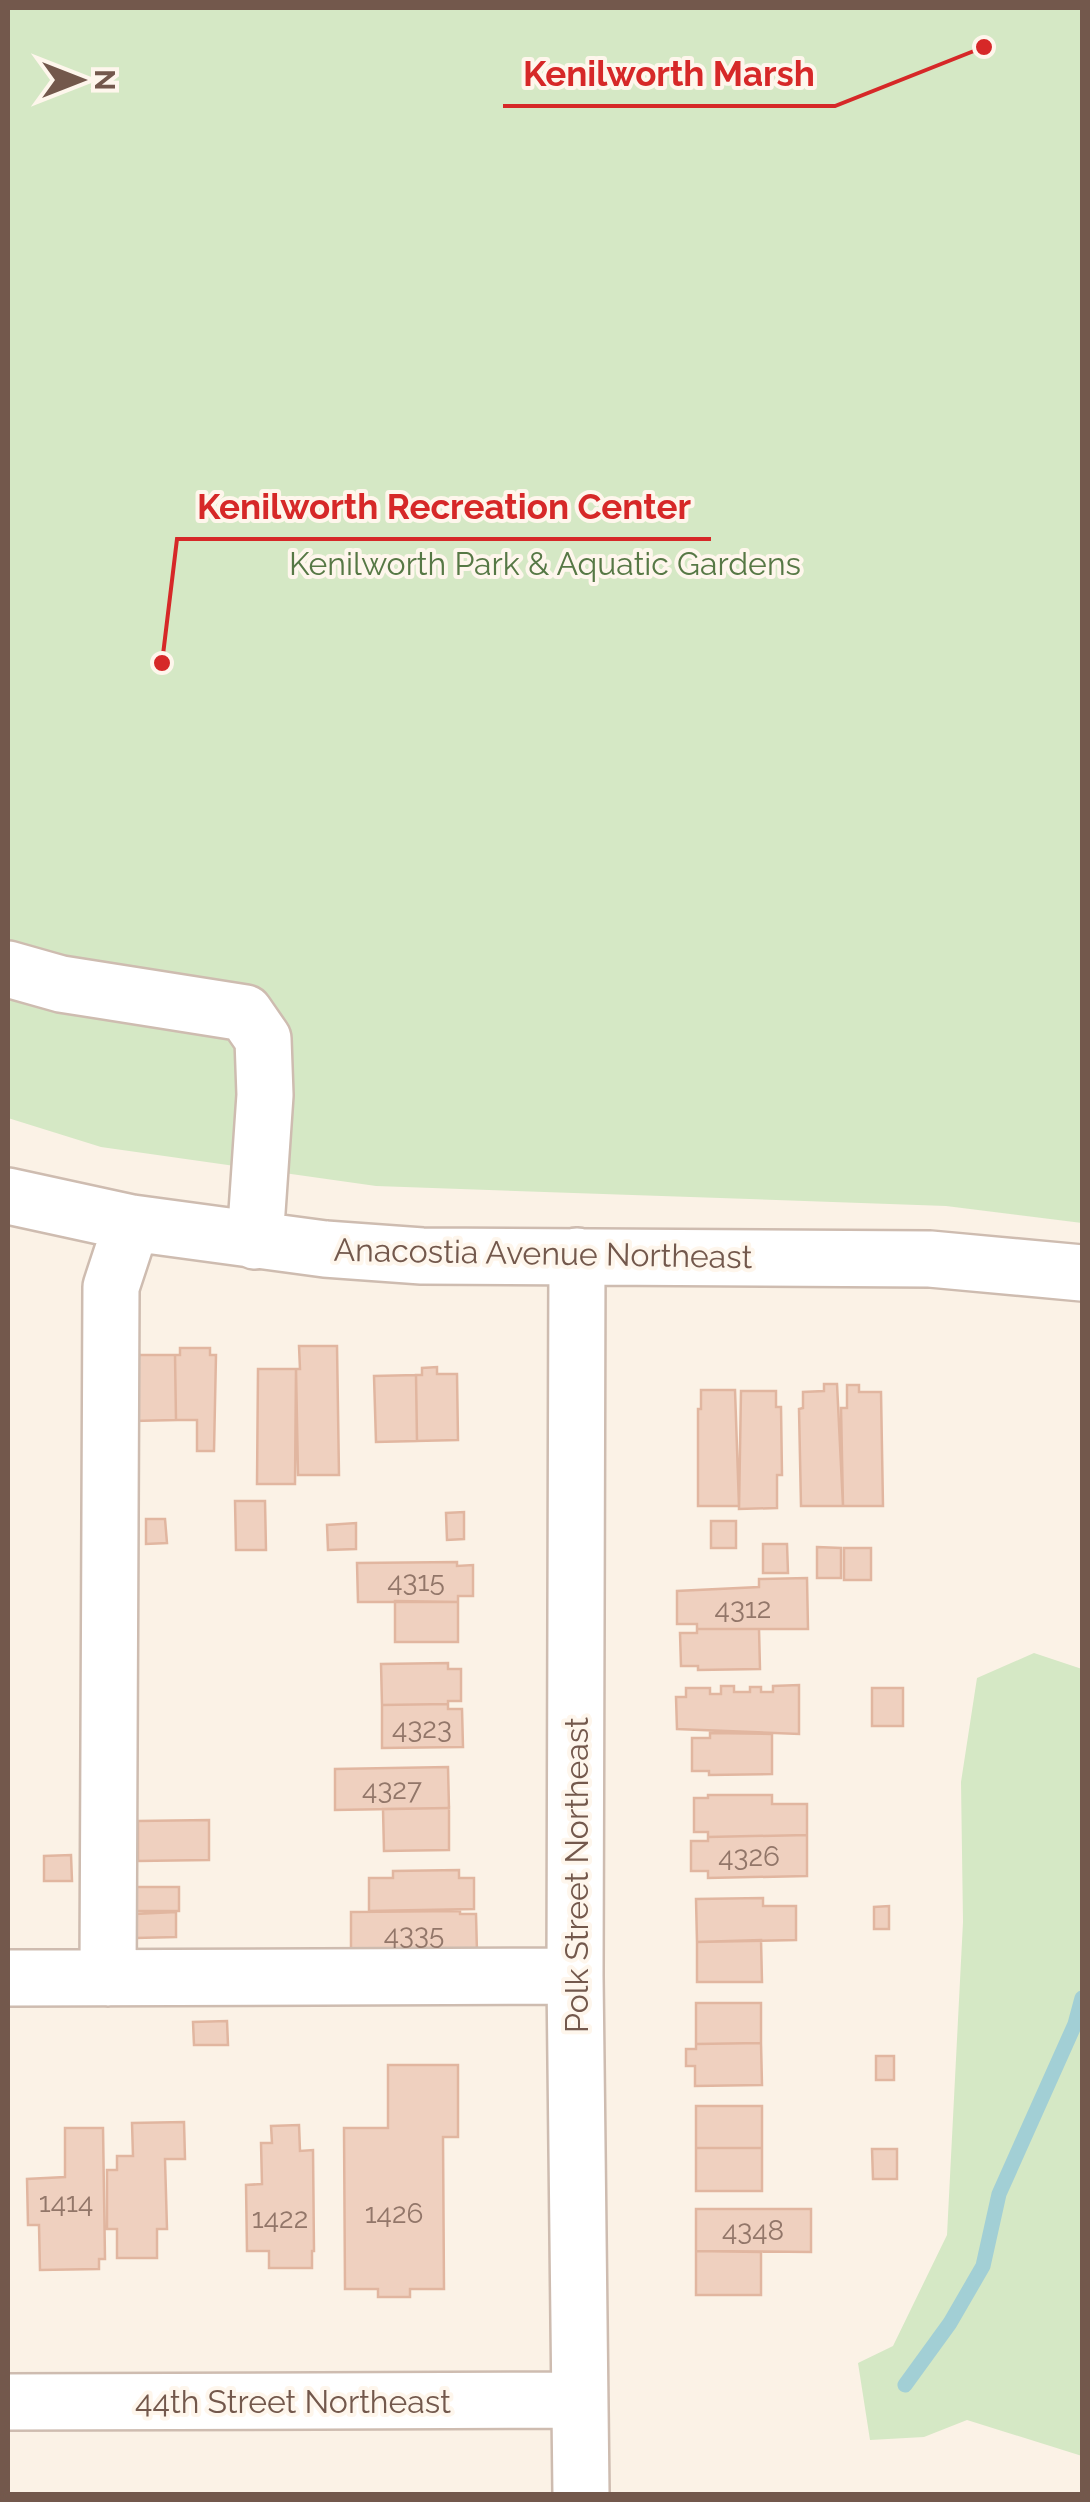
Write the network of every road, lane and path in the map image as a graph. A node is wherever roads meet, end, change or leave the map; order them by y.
1 (8, 969) edge
2 (8, 1196) edge
3 (132, 1223) junction
4 (254, 1241) junction
5 (577, 1256) junction
6 (1082, 1273) edge
7 (575, 1976) junction
8 (8, 1978) edge
9 (108, 1978) junction
10 (578, 2400) junction
11 (8, 2402) edge
12 (581, 2494) edge

1 - 4 street
2 - 3 street, Anacostia Avenue Northeast
3 - 4 street, Anacostia Avenue Northeast
3 - 9 street
4 - 5 street, Anacostia Avenue Northeast
5 - 6 street, Anacostia Avenue Northeast
5 - 7 street, Polk Street Northeast
7 - 9 street
7 - 10 street, Polk Street Northeast
8 - 9 street
10 - 11 street, 44th Street Northeast
10 - 12 street, Polk Street Northeast

